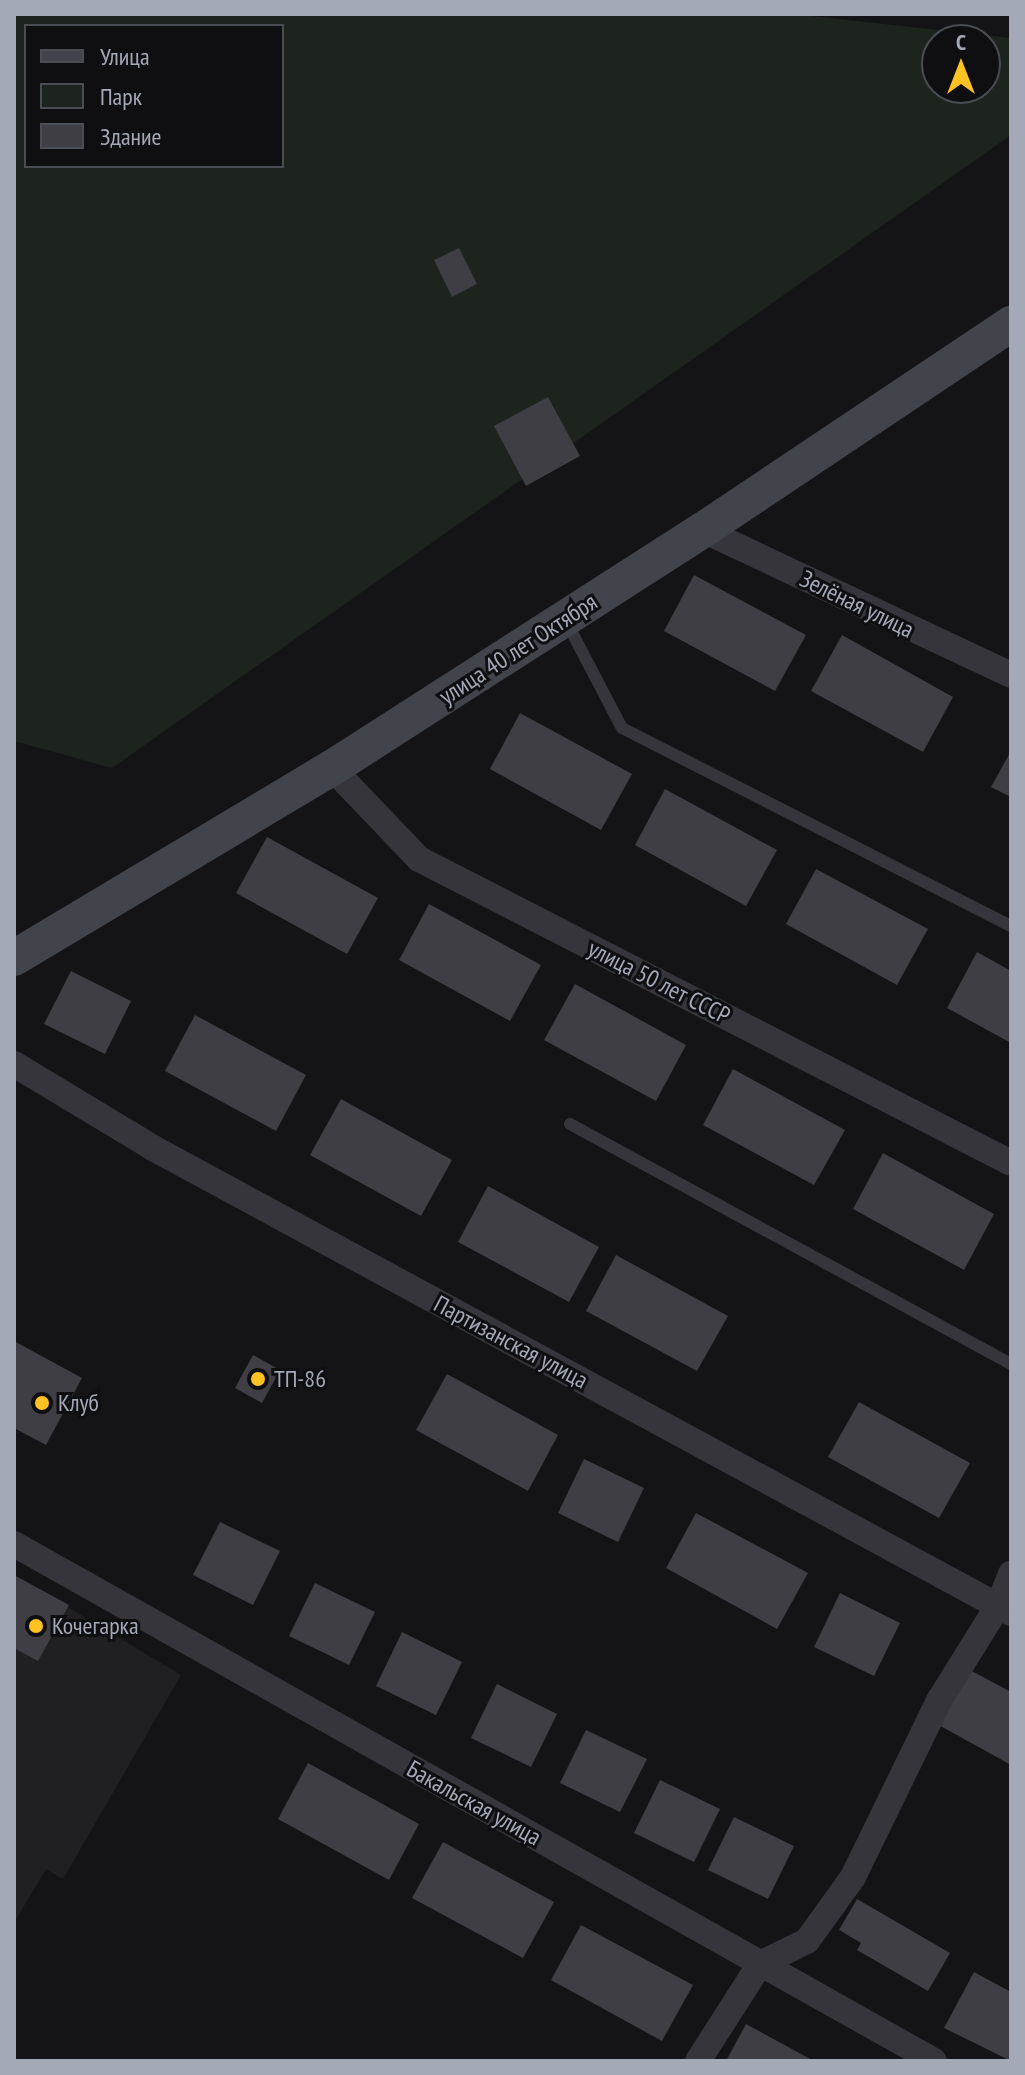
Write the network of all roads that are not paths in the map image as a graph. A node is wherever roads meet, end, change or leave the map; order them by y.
1 (1011, 324) edge
2 (703, 530) junction
3 (565, 619) junction
4 (1011, 675) edge
5 (332, 768) junction
6 (1011, 926) edge
7 (16, 955) edge
8 (14, 1064) edge
9 (570, 1124) dead end
10 (1011, 1163) edge
11 (1011, 1364) edge
12 (14, 1544) edge
13 (1011, 1574) edge
14 (1004, 1610) edge
15 (760, 1964) junction
16 (698, 2061) edge
17 (934, 2061) edge

1 - 2 street, улица 40 лет Октября
2 - 3 street, улица 40 лет Октября
2 - 4 street, Зелёная улица
3 - 5 street, улица 40 лет Октября
3 - 6 lane
5 - 7 street, улица 40 лет Октября
5 - 10 street, улица 50 лет СССР
8 - 14 street, Партизанская улица
9 - 11 lane
12 - 15 street, Бакальская улица
13 - 14 street
14 - 15 street
15 - 16 street
15 - 17 street, Бакальская улица

